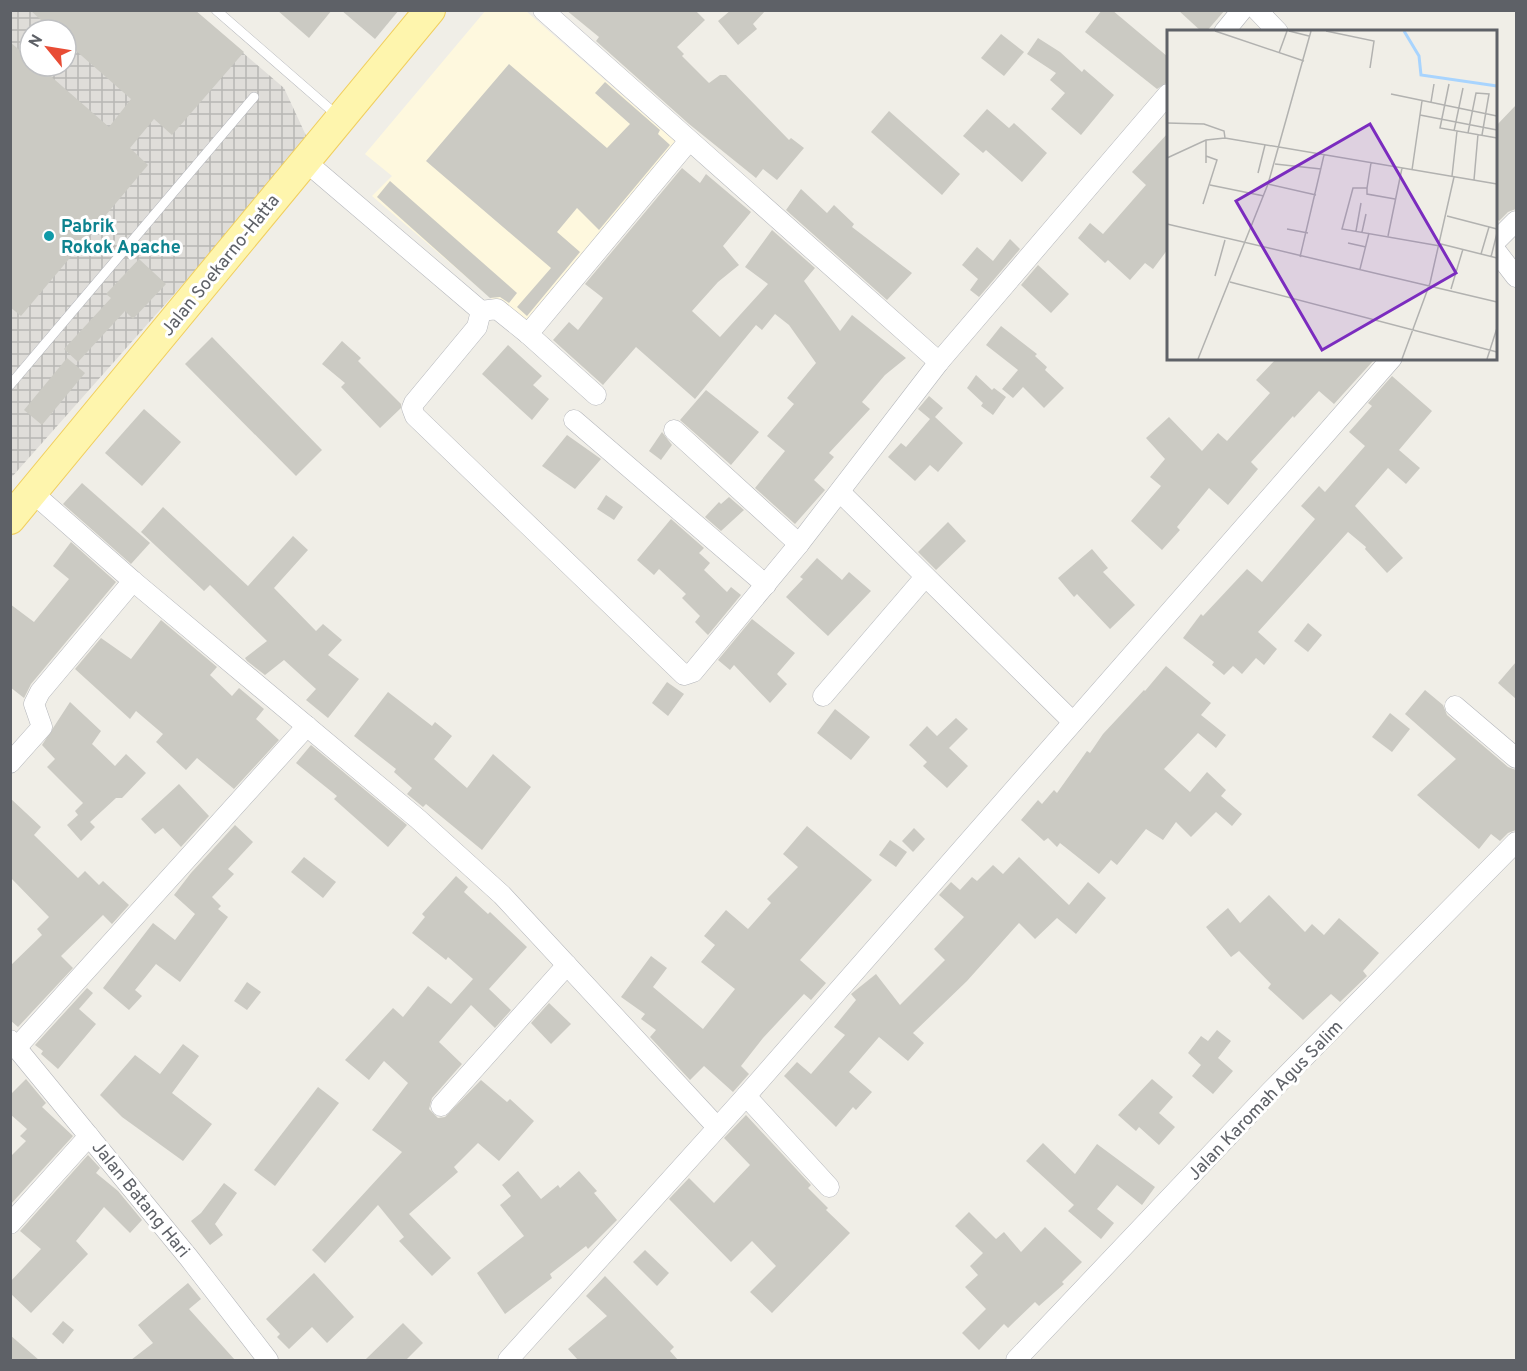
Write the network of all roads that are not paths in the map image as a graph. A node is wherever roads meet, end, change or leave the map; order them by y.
1 (216, 10) edge
2 (430, 10) edge
3 (543, 10) edge
4 (1242, 10) edge
5 (1257, 10) edge
6 (1226, 30) edge
7 (1276, 30) edge
8 (1167, 95) edge
9 (254, 97) dead end
10 (340, 118) junction
11 (688, 142) junction
12 (305, 161) junction
13 (1516, 221) edge
14 (1497, 240) edge
15 (1497, 252) edge
16 (1516, 277) edge
17 (481, 311) junction
18 (528, 334) junction
19 (1390, 360) edge
20 (939, 362) junction
21 (10, 385) edge
22 (596, 395) dead end
23 (574, 420) dead end
24 (674, 430) dead end
25 (840, 492) junction
26 (33, 493) junction
27 (10, 519) edge
28 (800, 544) junction
29 (925, 577) junction
30 (133, 581) junction
31 (766, 585) junction
32 (823, 696) dead end
33 (1455, 705) dead end
34 (1073, 722) junction
35 (307, 726) junction
36 (1516, 758) edge
37 (10, 763) edge
38 (1516, 842) edge
39 (567, 965) junction
40 (14, 1044) edge
41 (746, 1096) junction
42 (441, 1106) dead end
43 (717, 1127) junction
44 (89, 1136) junction
45 (829, 1187) dead end
46 (10, 1224) edge
47 (268, 1360) edge
48 (508, 1360) edge
49 (1017, 1360) edge

1 - 10 lane
2 - 10 main road, Jalan Soekarno-Hatta
3 - 11 street
4 - 6 street
5 - 7 street
8 - 20 street
9 - 21 lane
10 - 12 main road, Jalan Soekarno-Hatta
11 - 18 street
11 - 20 street
12 - 17 street
12 - 26 main road, Jalan Soekarno-Hatta
13 - 14 street
15 - 16 street
17 - 18 street
17 - 31 street
18 - 22 street
19 - 34 street
20 - 25 street
23 - 31 street
24 - 28 street
25 - 28 street
25 - 29 street
26 - 27 main road, Jalan Soekarno-Hatta
26 - 30 street
28 - 31 street
29 - 32 street
29 - 34 street
30 - 35 street
30 - 37 street
33 - 36 street
34 - 41 street
35 - 39 street
35 - 40 street
38 - 49 street, Jalan Karomah Agus Salim
39 - 42 street
39 - 43 street
40 - 44 street, Jalan Batang Hari
41 - 43 street
41 - 45 street
43 - 48 street
44 - 46 street
44 - 47 street, Jalan Batang Hari

